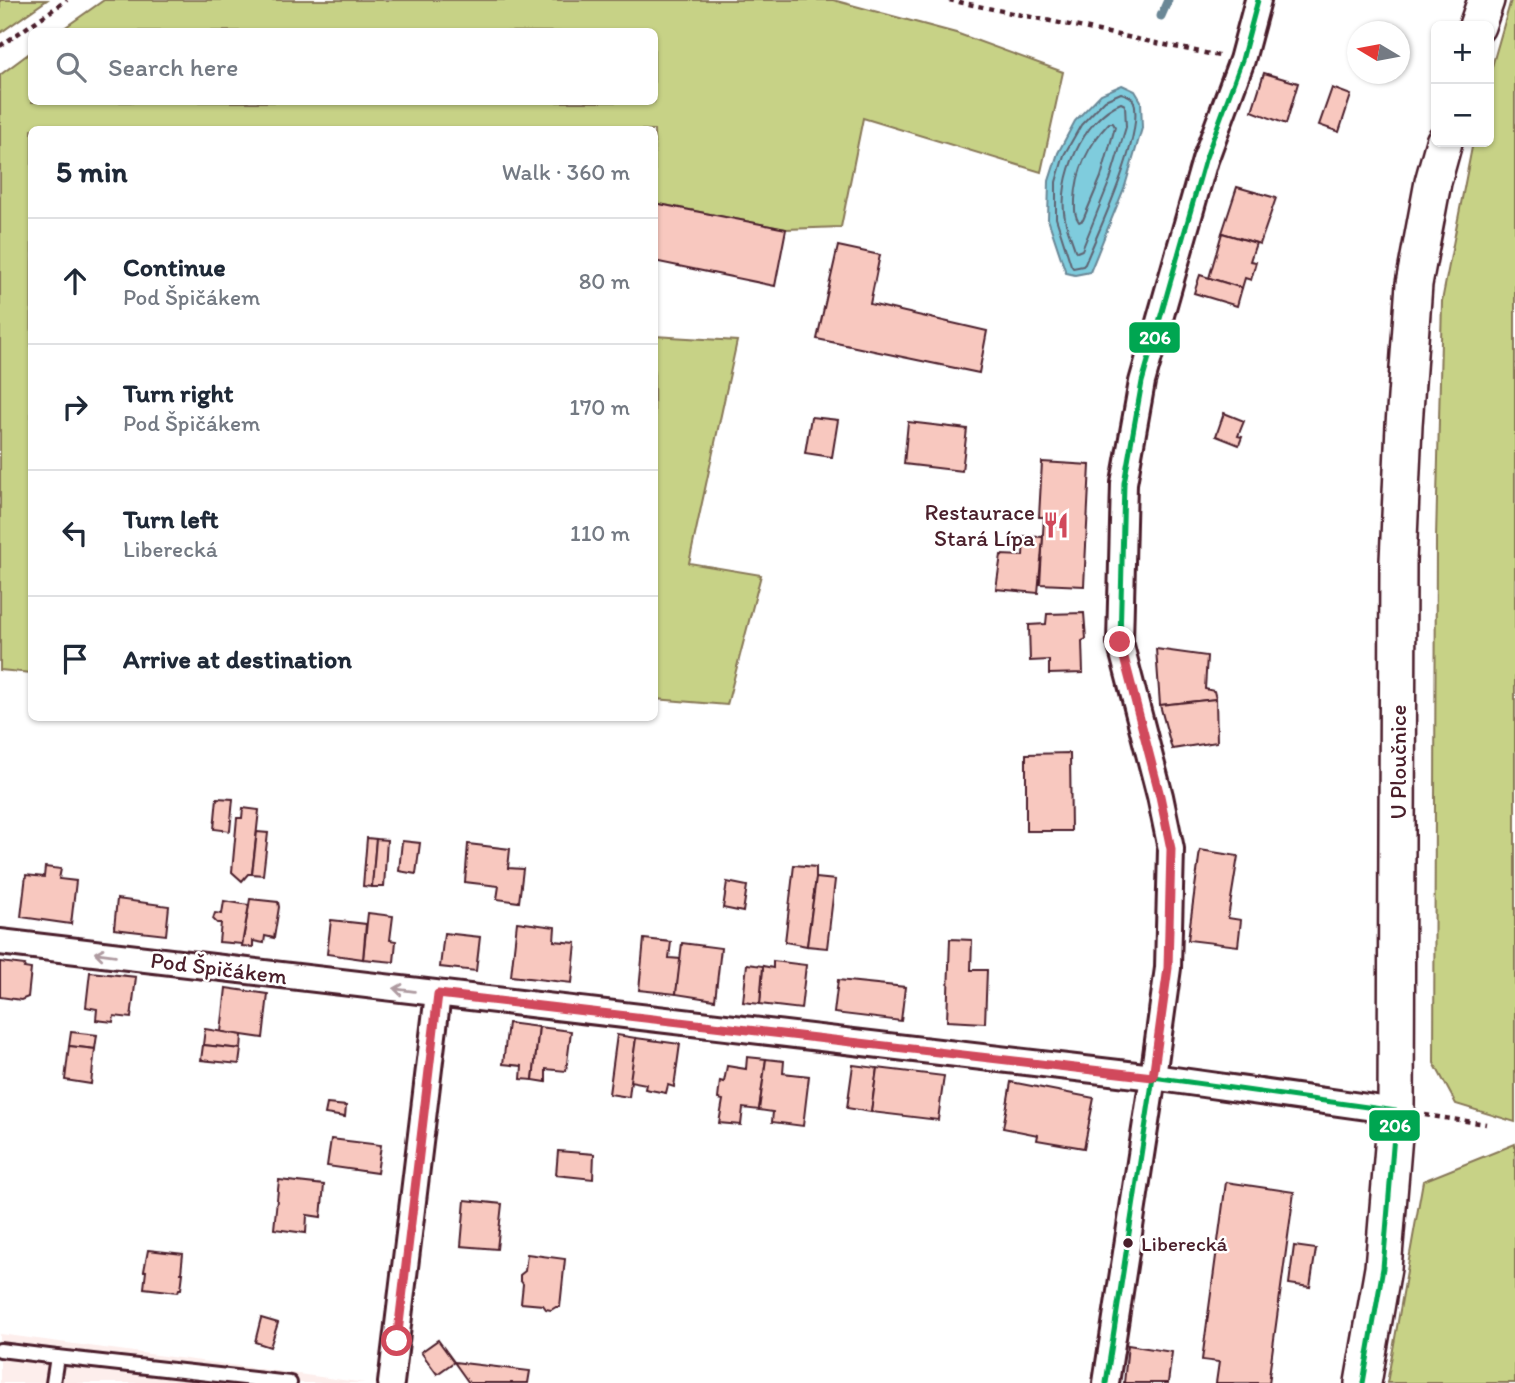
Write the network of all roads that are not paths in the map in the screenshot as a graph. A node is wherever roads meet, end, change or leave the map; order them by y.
1 (1258, 0) edge
2 (1486, 0) edge
3 (1479, 21) edge
4 (1443, 147) edge
5 (0, 942) edge
6 (438, 994) junction
7 (1153, 1077) junction
8 (1396, 1111) junction
9 (0, 1350) edge
10 (57, 1357) junction
11 (53, 1383) edge
12 (290, 1383) edge
13 (391, 1383) edge
14 (1106, 1383) edge
15 (1363, 1383) edge

1 - 7 street
2 - 3 main road
4 - 8 main road, U Ploučnice
6 -> 5 street, Pod Špičákem
6 - 7 street, Pod Špičákem
6 - 13 street
7 - 8 street, Pod Špičákem
7 - 14 street
8 - 15 main road, U Ploučnice
9 - 10 lane
10 - 11 lane
10 - 12 lane

